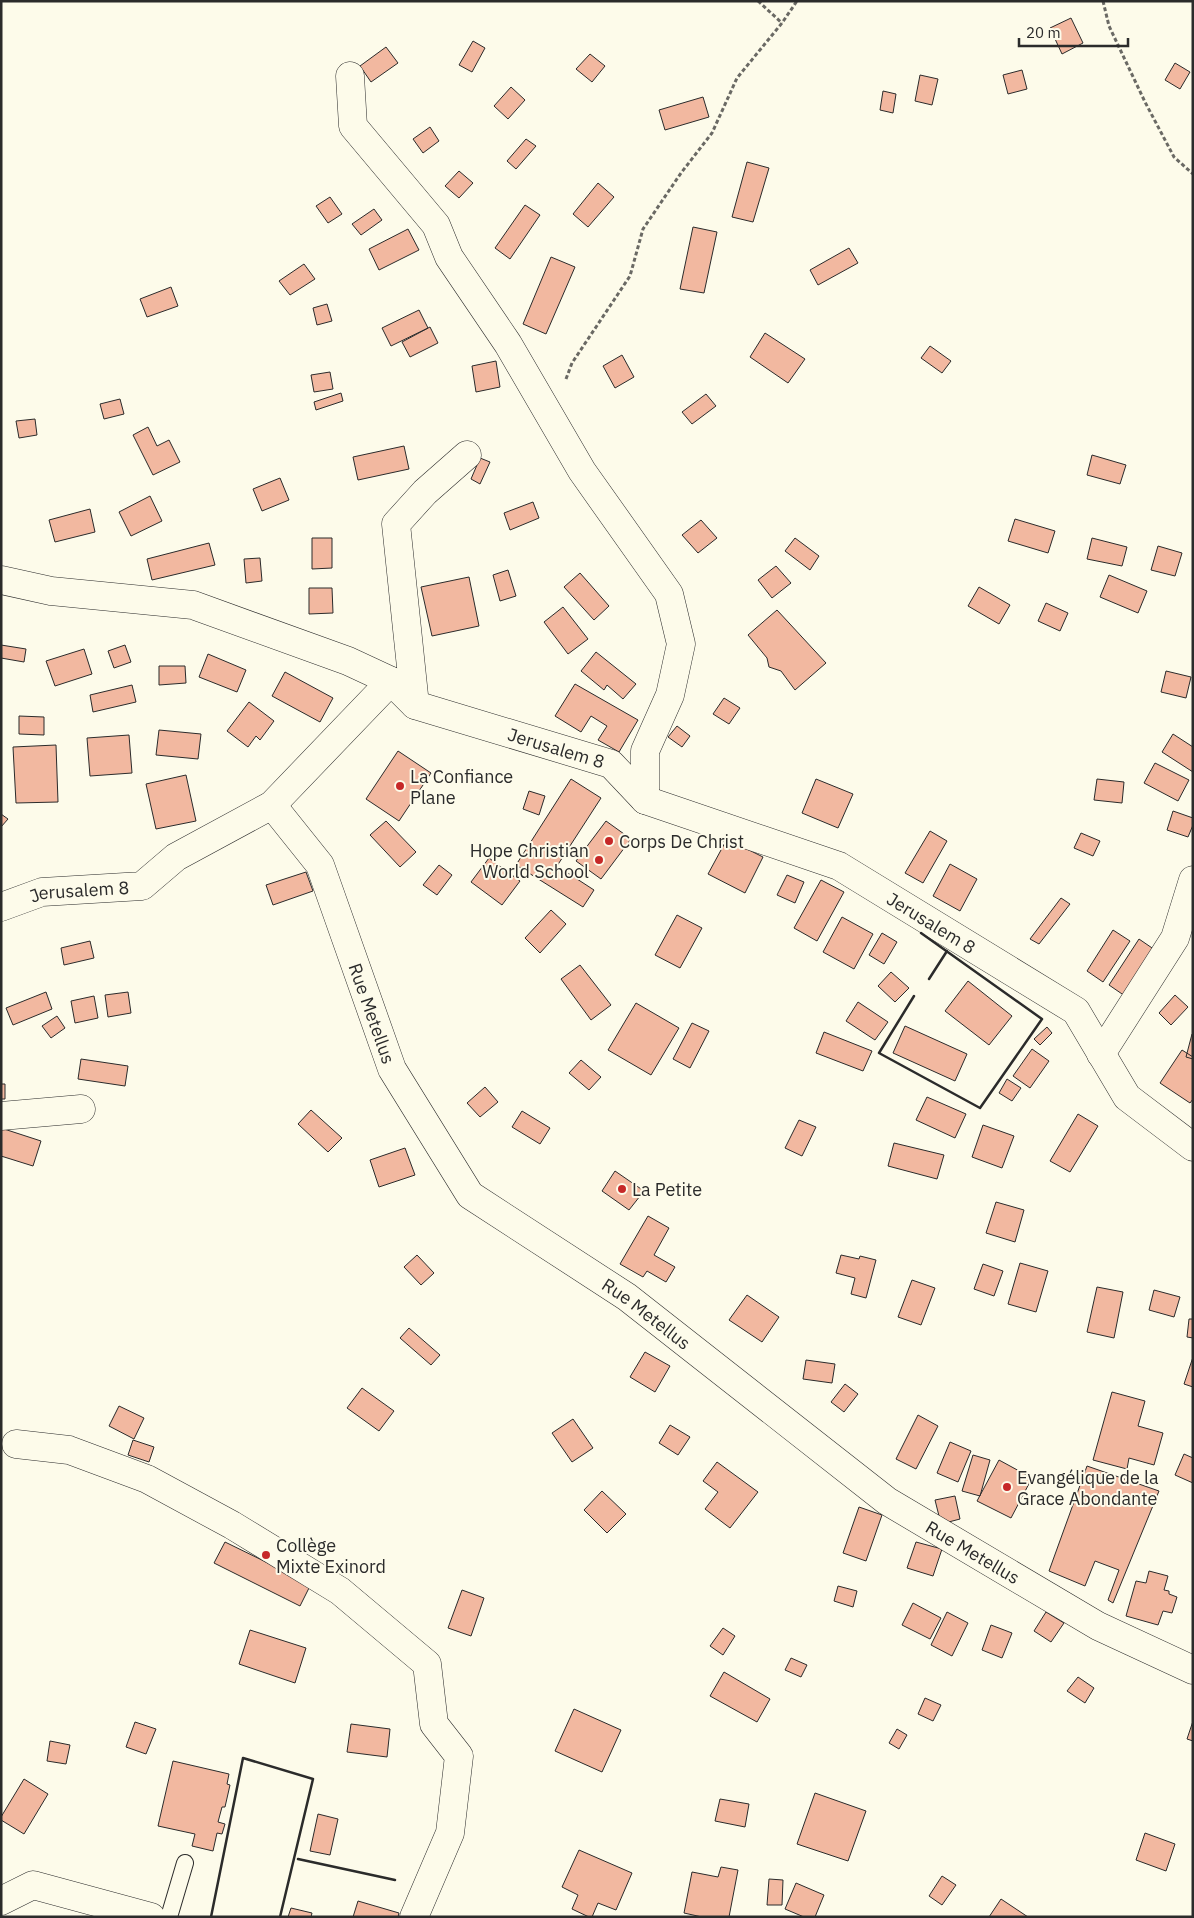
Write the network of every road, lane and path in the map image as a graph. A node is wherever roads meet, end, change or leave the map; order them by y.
1 (758, 1) edge
2 (796, 1) edge
3 (1104, 1) edge
4 (782, 23) junction
5 (350, 76) dead end
6 (1193, 174) edge
7 (551, 419) junction
8 (467, 455) dead end
9 (1, 580) edge
10 (391, 681) junction
11 (415, 705) junction
12 (645, 800) junction
13 (272, 805) junction
14 (1193, 880) edge
15 (1, 907) edge
16 (1184, 944) edge
17 (1101, 1054) junction
18 (81, 1109) dead end
19 (1, 1116) edge
20 (1193, 1147) edge
21 (16, 1444) dead end
22 (1193, 1670) edge
23 (185, 1863) dead end
24 (1, 1901) edge
25 (151, 1917) edge
26 (169, 1917) edge
27 (414, 1917) edge

1 - 4 path
2 - 4 path
3 - 6 path
4 - 7 path
5 - 7 street
7 - 12 street
8 - 11 street
9 - 10 street
10 - 11 street, Jerusalem 8
10 - 13 street, Jerusalem 8
11 - 12 street, Jerusalem 8
12 - 17 street, Jerusalem 8
13 - 15 street, Jerusalem 8
13 - 22 street, Rue Metellus
14 - 16 street
16 - 17 street
17 - 20 street, Jerusalem 8
18 - 19 street
21 - 27 street
23 - 26 lane
24 - 25 street

